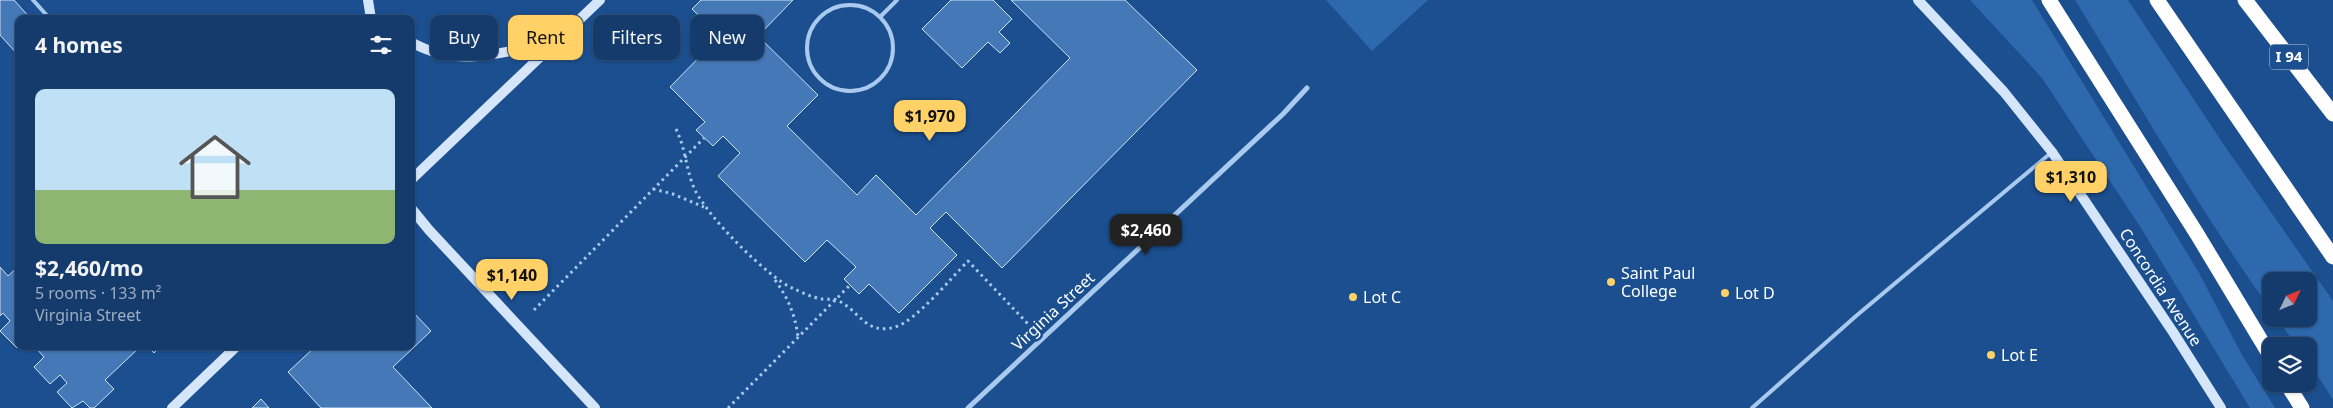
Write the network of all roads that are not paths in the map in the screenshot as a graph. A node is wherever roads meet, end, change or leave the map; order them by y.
1 (33, 0) edge
2 (368, 0) edge
3 (600, 0) edge
4 (897, 0) edge
5 (1918, 0) edge
6 (2049, 0) edge
7 (2157, 0) edge
8 (2245, 0) edge
9 (46, 15) edge
10 (370, 15) edge
11 (583, 16) edge
12 (880, 17) junction
13 (415, 44) edge
14 (508, 50) edge
15 (535, 60) edge
16 (1307, 88) dead end
17 (2333, 114) edge
18 (2052, 152) junction
19 (415, 176) edge
20 (415, 212) edge
21 (2333, 258) edge
22 (2262, 342) edge
23 (233, 350) edge
24 (2292, 392) edge
25 (172, 408) edge
26 (595, 408) edge
27 (968, 408) edge
28 (1752, 408) edge
29 (2221, 408) edge
30 (2302, 408) edge

1 - 9 lane
2 - 10 street
3 - 11 street
4 - 12 lane
5 - 18 street, Concordia Avenue
6 - 22 highway
7 - 21 highway
8 - 17 highway, I 94
12 - 12 lane
13 - 14 street
15 - 19 street
16 - 27 street, Virginia Street
18 - 28 lane
18 - 29 street, Concordia Avenue
20 - 26 street
23 - 25 street
24 - 30 highway

